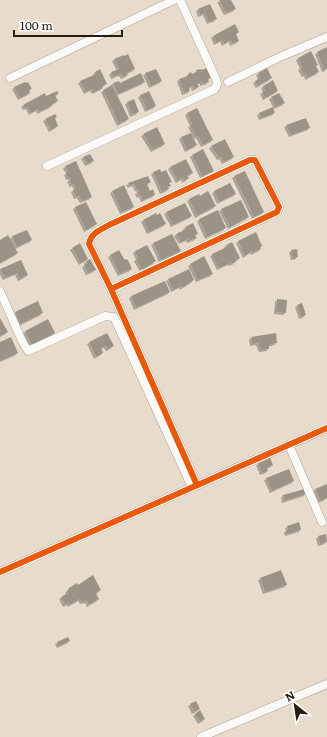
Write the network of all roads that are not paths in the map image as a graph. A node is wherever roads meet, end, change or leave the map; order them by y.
1 (174, 0) edge
2 (180, 0) edge
3 (327, 37) edge
4 (10, 78) dead end
5 (228, 82) dead end
6 (47, 166) dead end
7 (111, 289) junction
8 (0, 291) edge
9 (327, 428) edge
10 (289, 445) junction
11 (194, 486) junction
12 (322, 522) dead end
13 (0, 572) edge
14 (327, 684) edge
15 (201, 737) edge

1 - 4 street
2 - 6 street
3 - 5 street
7 - 7 street
7 - 11 street
8 - 11 street
9 - 10 street
10 - 11 street
10 - 12 street
11 - 13 street
14 - 15 street

